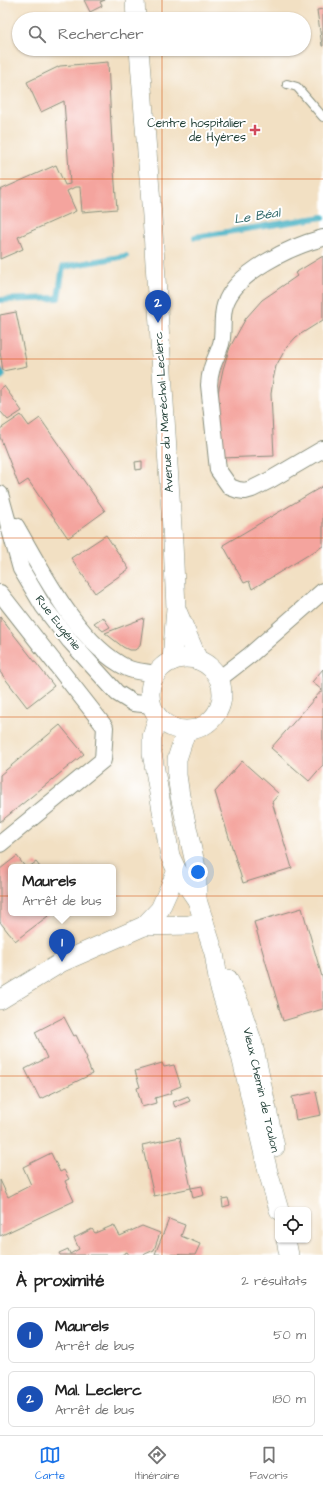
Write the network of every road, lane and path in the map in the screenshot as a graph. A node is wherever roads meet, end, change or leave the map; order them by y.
1 (135, 0) edge
2 (136, 12) edge
3 (140, 56) edge
4 (287, 84) dead end
5 (323, 117) edge
6 (323, 238) edge
7 (323, 449) edge
8 (2, 501) edge
9 (323, 591) edge
10 (0, 594) edge
11 (176, 608) junction
12 (198, 660) junction
13 (172, 662) junction
14 (156, 674) junction
15 (219, 679) junction
16 (155, 711) junction
17 (186, 731) junction
18 (0, 844) edge
19 (191, 849) junction
20 (173, 863) junction
21 (197, 900) junction
22 (160, 909) junction
23 (204, 921) junction
24 (144, 926) junction
25 (0, 1000) edge
26 (279, 1207) edge
27 (287, 1243) edge
28 (289, 1255) edge

1 - 2 street
3 - 11 street, Avenue du Maréchal Leclerc
4 - 5 lane
6 - 7 street
8 - 14 street, Rue Eugénie
8 - 16 street, Rue Eugénie
9 - 15 street
10 - 18 street
11 - 12 street, Avenue du Maréchal Leclerc
11 - 13 street, Avenue du Maréchal Leclerc
12 - 13 street
12 - 15 street
13 - 14 street
14 - 16 street
15 - 17 street
16 - 17 street
16 - 20 street
17 - 19 street
19 - 20 street
19 - 21 street
20 - 21 street
20 - 22 street
21 - 22 street
21 - 23 street, Vieux Chemin de Toulon
22 - 24 street
23 - 24 street
23 - 26 street, Vieux Chemin de Toulon
24 - 25 street
27 - 28 street

